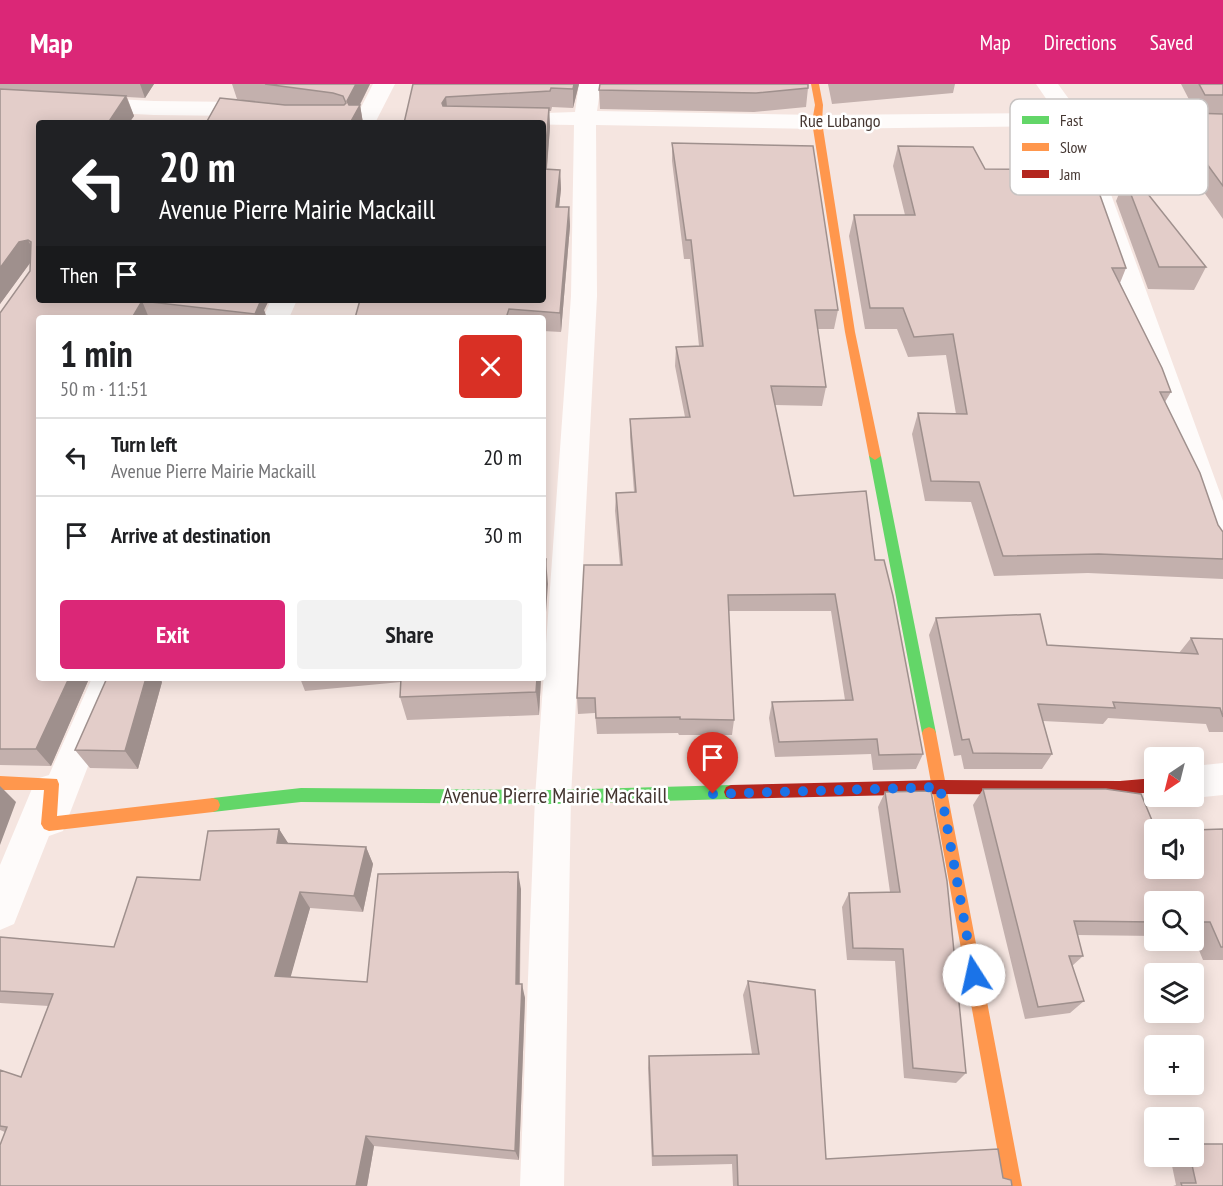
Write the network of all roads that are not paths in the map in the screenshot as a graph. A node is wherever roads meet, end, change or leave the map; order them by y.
1 (171, 84) edge
2 (384, 84) edge
3 (590, 84) edge
4 (815, 84) edge
5 (1047, 84) edge
6 (1057, 99) edge
7 (0, 100) edge
8 (148, 116) edge
9 (585, 118) junction
10 (316, 120) edge
11 (366, 120) edge
12 (534, 120) edge
13 (1010, 120) edge
14 (818, 122) junction
15 (1208, 124) edge
16 (1223, 124) edge
17 (1098, 195) edge
18 (1223, 544) edge
19 (108, 681) edge
20 (1223, 779) edge
21 (1204, 781) edge
22 (0, 783) edge
23 (52, 784) junction
24 (1144, 786) edge
25 (940, 787) junction
26 (553, 797) junction
27 (49, 824) junction
28 (0, 911) edge
29 (542, 1186) edge
30 (1013, 1186) edge

1 - 8 street
2 - 11 street
3 - 9 street
4 - 14 street
5 - 6 street
7 - 8 street
8 - 10 street
9 - 12 street, Rue Lubango
9 - 14 street, Rue Lubango
9 - 26 street
13 - 14 street, Rue Lubango
14 - 25 street
15 - 16 street, Rue Lubango
17 - 18 street
19 - 27 street
20 - 21 street
22 - 23 street
23 - 27 street
23 - 28 street
24 - 25 street, Avenue Pierre Mairie Mackaill
25 - 26 street, Avenue Pierre Mairie Mackaill
25 - 30 street
26 - 27 street, Avenue Pierre Mairie Mackaill
26 - 29 street

